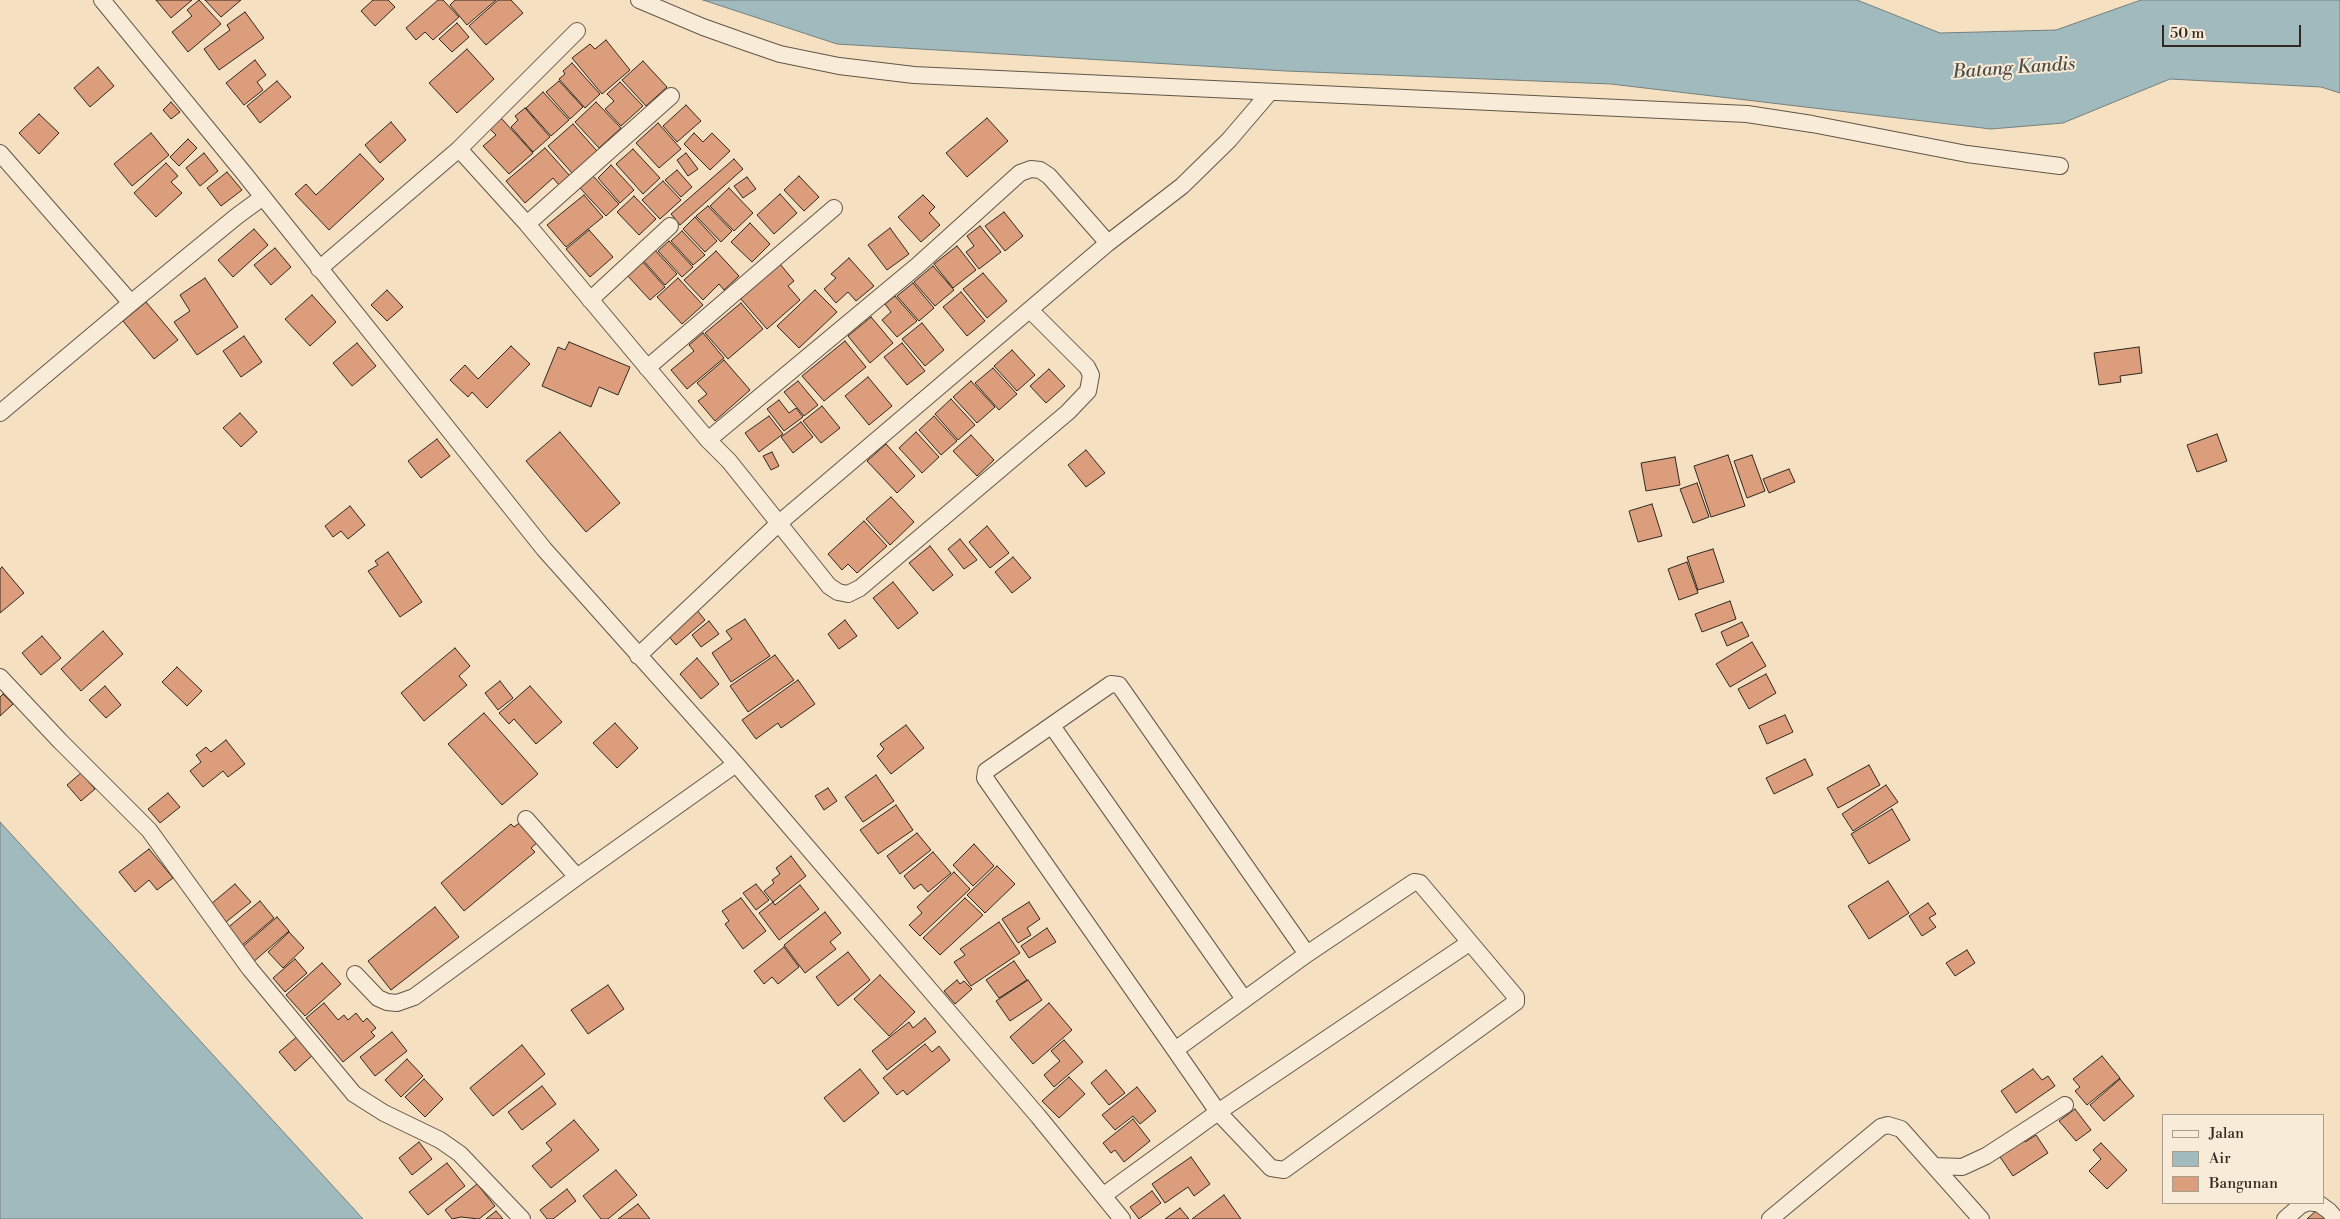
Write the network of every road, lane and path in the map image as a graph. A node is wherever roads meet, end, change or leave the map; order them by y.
1 (102, 0) edge
2 (639, 0) edge
3 (577, 31) dead end
4 (1270, 92) junction
5 (671, 96) dead end
6 (459, 149) junction
7 (0, 153) edge
8 (2060, 166) dead end
9 (263, 197) junction
10 (834, 208) dead end
11 (526, 224) junction
12 (670, 226) dead end
13 (1108, 243) junction
14 (319, 269) junction
15 (590, 300) junction
16 (131, 303) junction
17 (1030, 310) junction
18 (647, 368) junction
19 (0, 414) edge
20 (708, 440) junction
21 (778, 524) junction
22 (638, 656) junction
23 (0, 677) edge
24 (1052, 726) junction
25 (736, 764) junction
26 (526, 819) dead end
27 (577, 877) junction
28 (1470, 943) junction
29 (1307, 954) junction
30 (355, 974) dead end
31 (1244, 999) junction
32 (1175, 1050) junction
33 (2065, 1105) dead end
34 (1218, 1112) junction
35 (1935, 1166) junction
36 (1104, 1195) junction
37 (2304, 1204) edge
38 (2318, 1204) edge
39 (522, 1219) edge
40 (1122, 1219) edge
41 (1770, 1219) edge
42 (1981, 1219) edge
43 (2286, 1219) edge
44 (2336, 1219) edge

1 - 9 street
2 - 4 street
3 - 6 street
4 - 8 street
4 - 13 street
5 - 11 street
6 - 11 street
6 - 14 street
7 - 16 street
9 - 14 street
9 - 16 street
10 - 18 street
11 - 15 street
12 - 15 street
13 - 17 street
13 - 20 street
14 - 22 street
15 - 18 street
16 - 19 street
17 - 21 street
17 - 21 street
18 - 20 street
20 - 21 street
21 - 22 street
22 - 25 street
23 - 39 street
24 - 29 street
24 - 31 street
24 - 32 street
25 - 27 street
25 - 36 street
26 - 27 street
27 - 30 street
28 - 29 street
28 - 34 street
28 - 34 street
29 - 31 street
31 - 32 street
32 - 34 street
33 - 35 street
34 - 36 street
35 - 41 street
35 - 42 street
36 - 40 street
37 - 43 street
38 - 44 street

